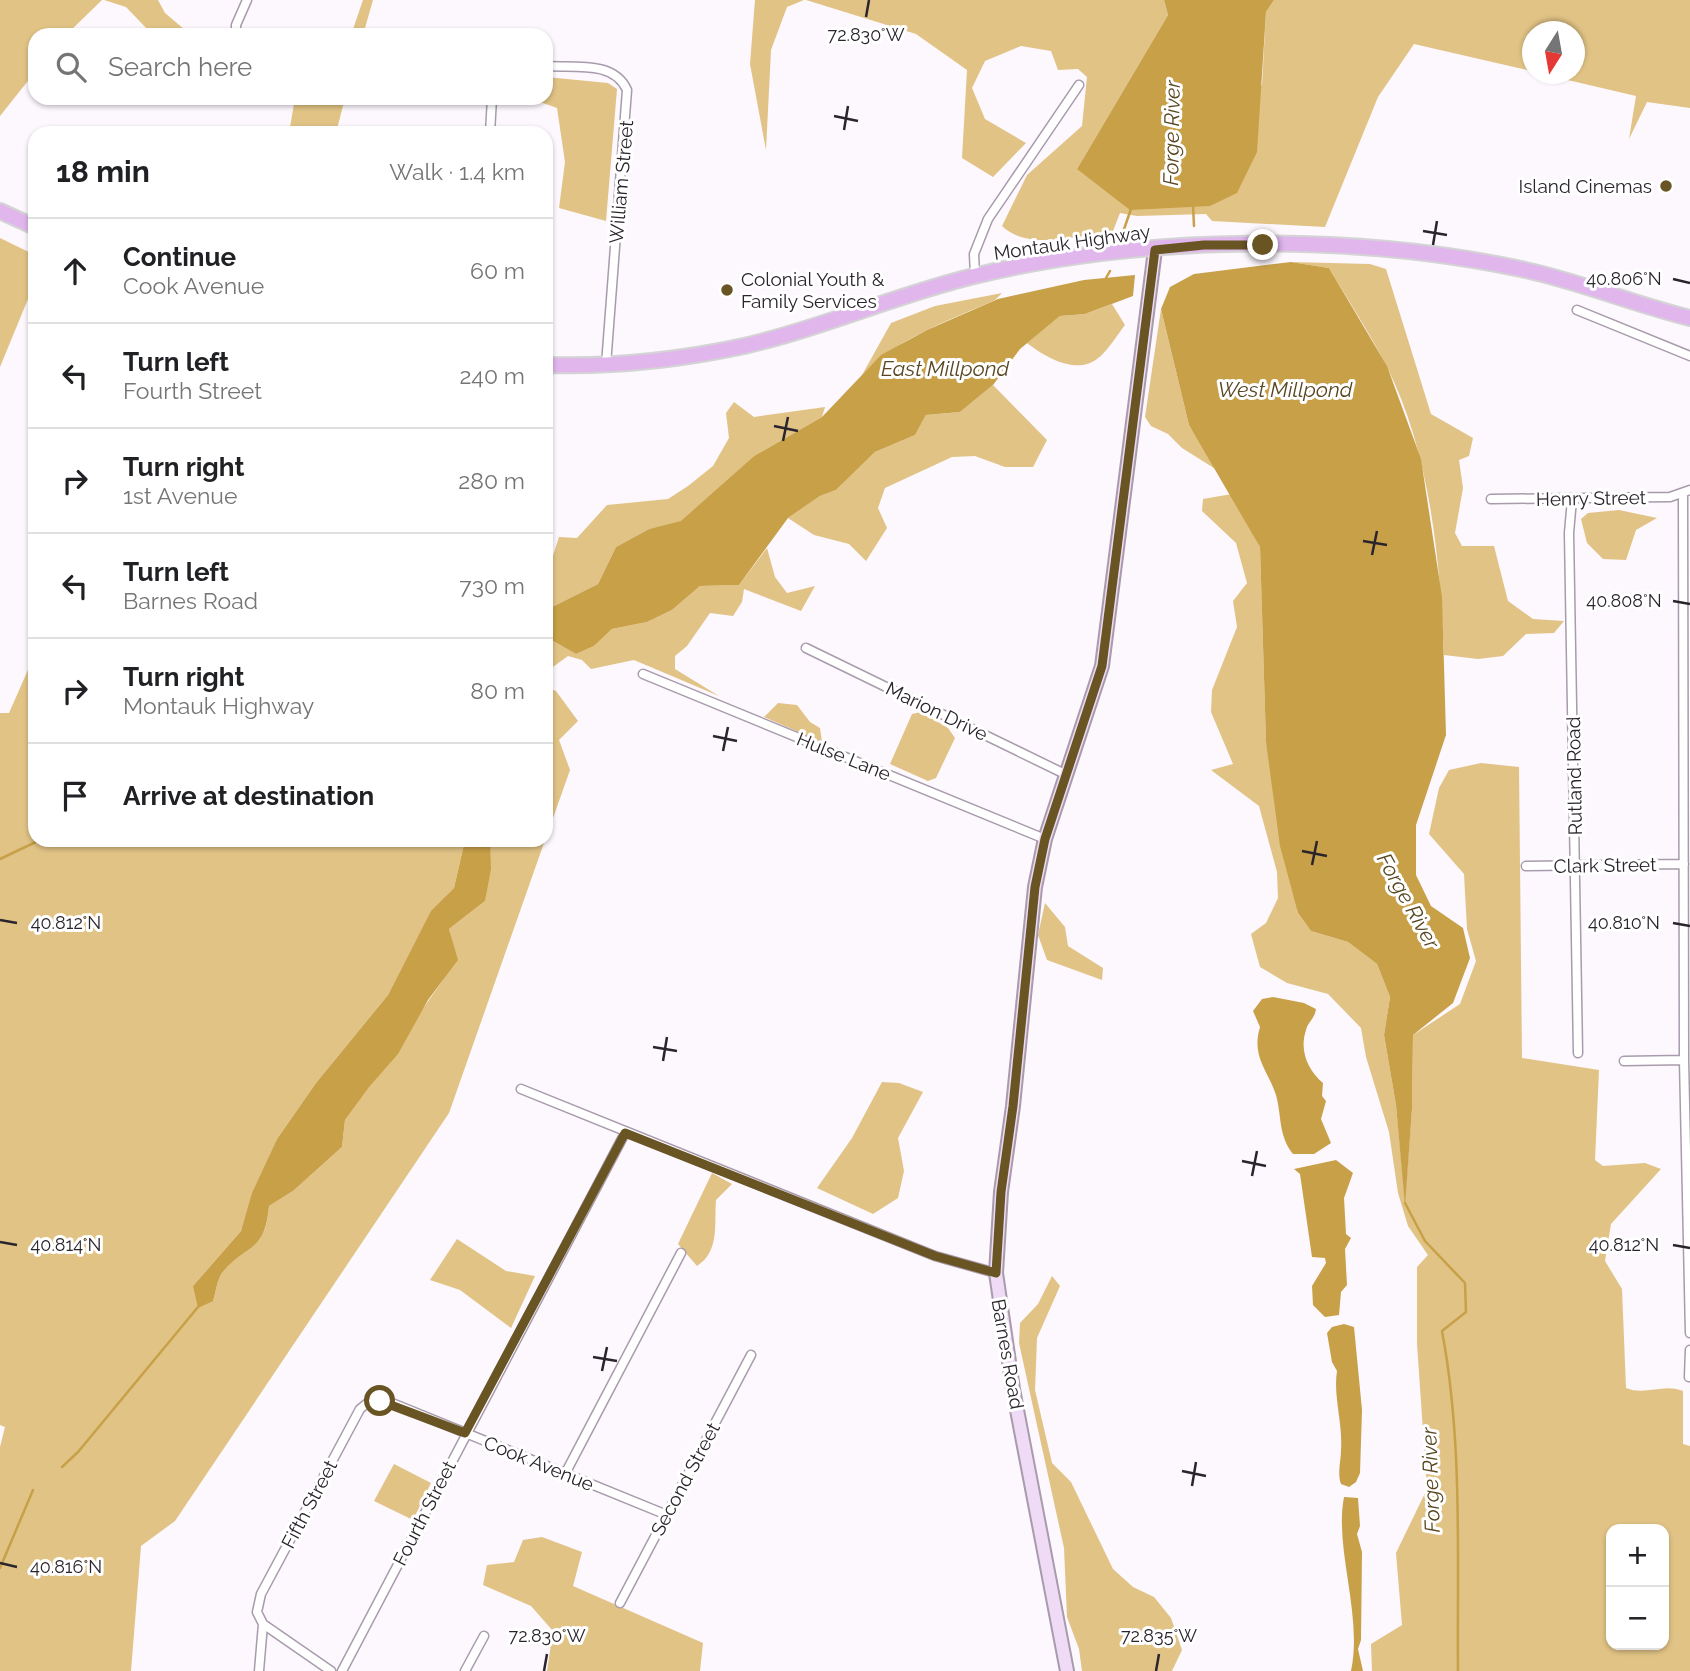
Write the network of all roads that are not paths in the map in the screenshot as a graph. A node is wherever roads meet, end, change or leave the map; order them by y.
1 (247, 0) edge
2 (236, 28) edge
3 (553, 66) edge
4 (1079, 85) dead end
5 (492, 105) edge
6 (490, 126) edge
7 (0, 211) edge
8 (28, 225) edge
9 (1155, 250) junction
10 (975, 276) junction
11 (1577, 310) dead end
12 (1690, 318) edge
13 (1690, 356) edge
14 (553, 365) edge
15 (606, 365) junction
16 (1687, 492) edge
17 (1491, 499) dead end
18 (1572, 499) junction
19 (806, 648) dead end
20 (643, 674) dead end
21 (1067, 775) junction
22 (1045, 839) junction
23 (1684, 864) junction
24 (1526, 866) dead end
25 (1576, 866) junction
26 (1578, 1053) dead end
27 (1684, 1060) junction
28 (1625, 1061) dead end
29 (521, 1090) dead end
30 (625, 1133) junction
31 (681, 1253) dead end
32 (996, 1273) junction
33 (1690, 1333) edge
34 (1690, 1350) edge
35 (751, 1355) dead end
36 (1689, 1377) edge
37 (370, 1401) joint
38 (465, 1433) junction
39 (565, 1474) junction
40 (667, 1515) junction
41 (620, 1603) dead end
42 (263, 1624) junction
43 (484, 1636) dead end
44 (259, 1671) edge
45 (331, 1671) edge
46 (342, 1671) edge
47 (464, 1671) edge
48 (1067, 1671) edge

1 - 2 street
3 - 15 street, William Street
4 - 10 street
5 - 6 street
7 - 8 main road
9 - 10 main road, Montauk Highway
9 - 12 main road, Montauk Highway
9 - 21 street, Barnes Road
10 - 15 main road, Montauk Highway
11 - 13 street
14 - 15 main road, Montauk Highway
16 - 18 street, Henry Street
16 - 23 street
17 - 18 street, Henry Street
18 - 25 street, Rutland Road
19 - 21 street, Marion Drive
20 - 22 street, Hulse Lane
21 - 22 street, Barnes Road
22 - 32 street, Barnes Road
23 - 25 street, Clark Street
23 - 27 street
24 - 25 street, Clark Street
25 - 26 street, Rutland Road
27 - 28 street
27 - 33 street
29 - 30 street
30 - 32 street
30 - 38 street, Fourth Street
31 - 39 street
32 - 48 street, Barnes Road
34 - 36 street
35 - 40 street, Second Street
37 - 38 street, Cook Avenue
37 - 42 street, Fifth Street
38 - 39 street, Cook Avenue
38 - 46 street, Fourth Street
39 - 40 street, Cook Avenue
40 - 41 street, Second Street
42 - 44 street
42 - 45 street
43 - 47 street

